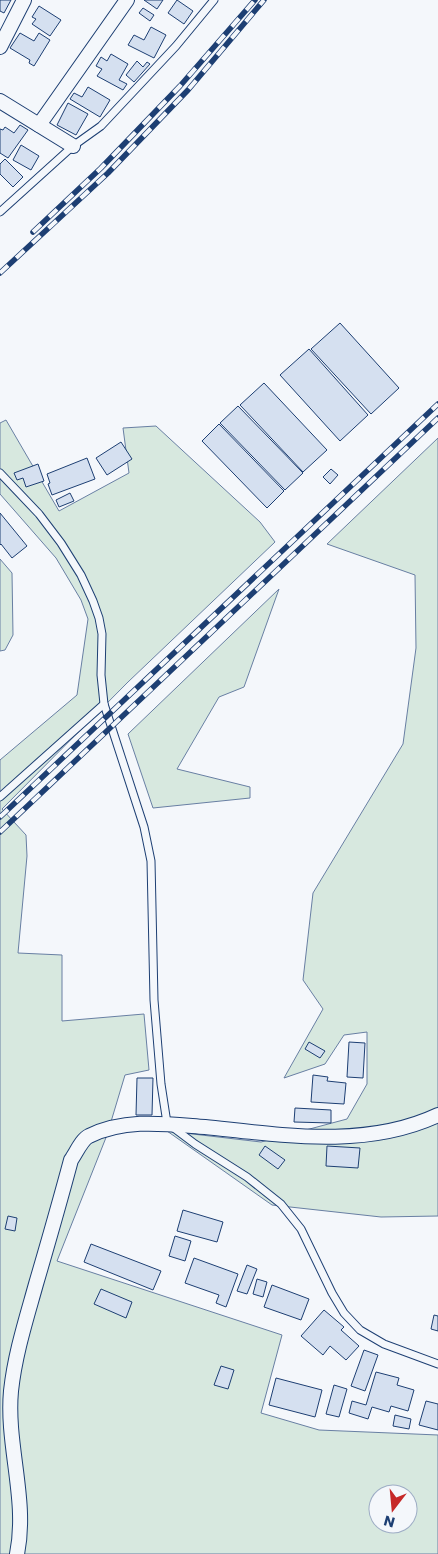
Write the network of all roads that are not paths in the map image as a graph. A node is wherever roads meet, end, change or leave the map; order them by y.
1 (24, 0) edge
2 (127, 0) edge
3 (214, 0) edge
4 (0, 47) edge
5 (0, 101) edge
6 (39, 125) junction
7 (73, 146) junction
8 (0, 212) edge
9 (0, 473) edge
10 (104, 704) junction
11 (0, 797) edge
12 (438, 1115) edge
13 (167, 1123) junction
14 (438, 1364) edge
15 (17, 1554) edge

1 - 4 street
2 - 6 street
3 - 7 lane
5 - 6 street
6 - 7 street
7 - 8 lane
9 - 10 lane
10 - 11 lane
10 - 13 lane
12 - 13 street
13 - 14 lane
13 - 15 street

